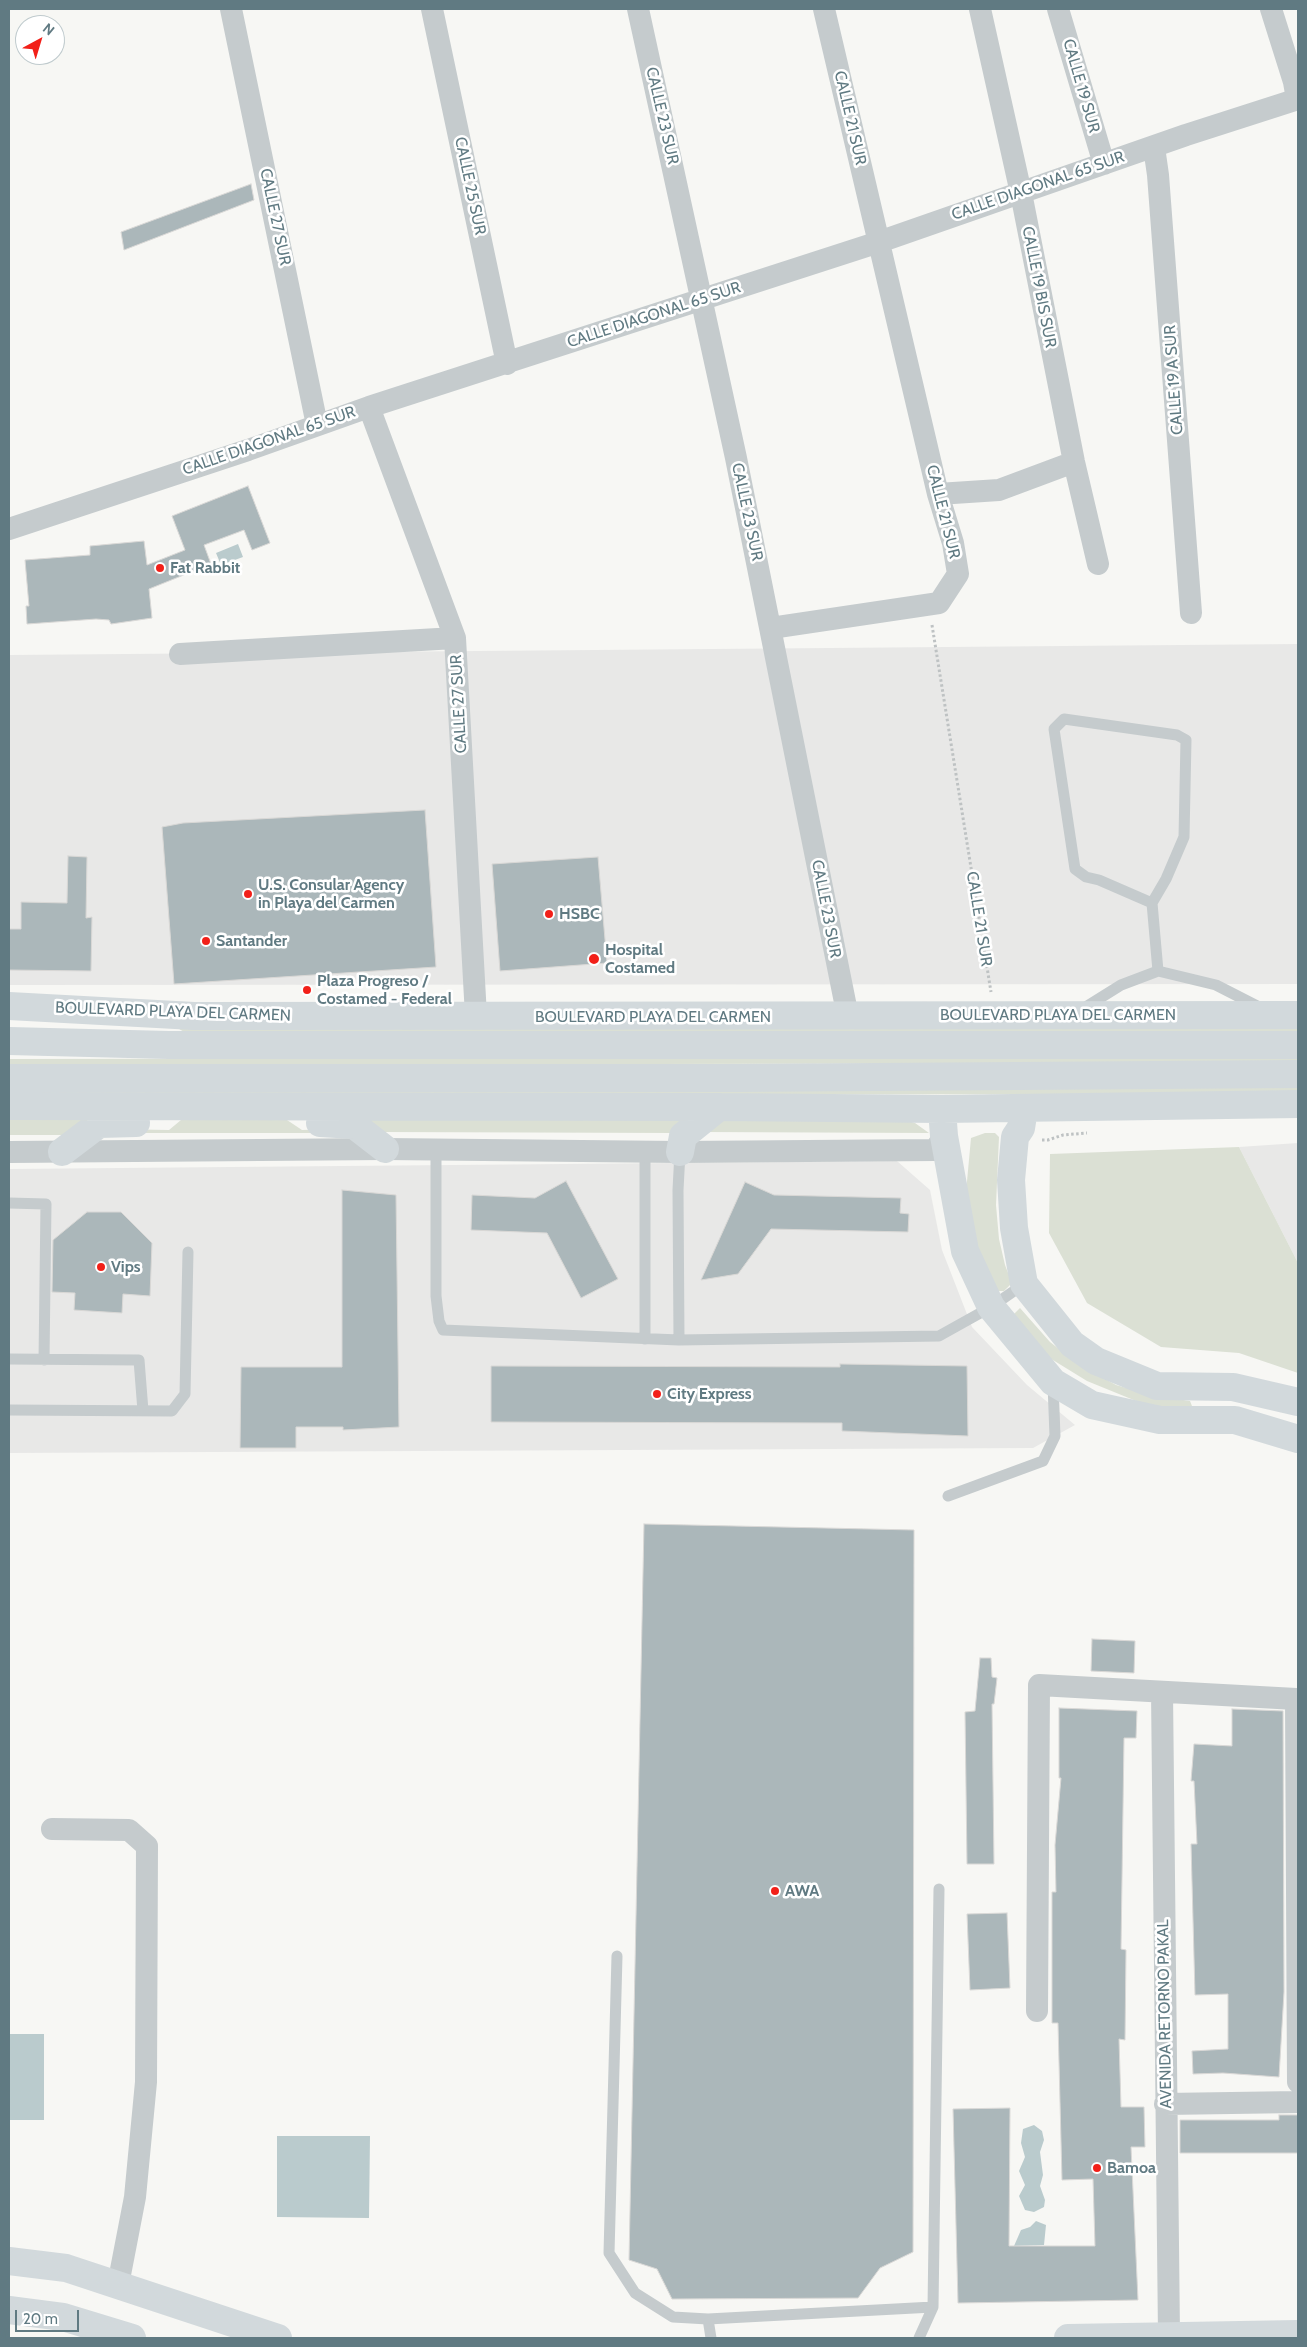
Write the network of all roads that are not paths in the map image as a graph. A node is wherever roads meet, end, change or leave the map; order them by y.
1 (231, 9) edge
2 (432, 9) edge
3 (638, 9) edge
4 (824, 9) edge
5 (980, 9) edge
6 (1058, 9) edge
7 (1271, 9) edge
8 (1298, 99) edge
9 (1154, 147) junction
10 (1104, 164) junction
11 (1021, 193) junction
12 (879, 242) junction
13 (702, 299) junction
14 (508, 364) junction
15 (369, 407) junction
16 (317, 425) junction
17 (1074, 462) junction
18 (938, 494) junction
19 (9, 528) edge
20 (1098, 564) dead end
21 (1192, 613) dead end
22 (771, 628) junction
23 (455, 638) junction
24 (180, 654) dead end
25 (1152, 903) junction
26 (1158, 971) junction
27 (9, 1006) edge
28 (1074, 1014) junction
29 (1286, 1015) edge
30 (476, 1016) junction
31 (848, 1017) junction
32 (9, 1041) edge
33 (1298, 1045) edge
34 (1298, 1074) edge
35 (9, 1078) edge
36 (1298, 1104) edge
37 (191, 1105) junction
38 (9, 1106) edge
39 (285, 1106) junction
40 (719, 1106) junction
41 (942, 1109) junction
42 (1024, 1109) junction
43 (944, 1136) junction
44 (385, 1149) junction
45 (436, 1151) junction
46 (645, 1151) junction
47 (9, 1152) edge
48 (62, 1152) junction
49 (680, 1152) junction
50 (9, 1203) edge
51 (188, 1252) dead end
52 (1024, 1284) junction
53 (991, 1307) junction
54 (645, 1339) junction
55 (679, 1340) junction
56 (9, 1359) edge
57 (44, 1360) junction
58 (1053, 1382) junction
59 (1298, 1402) edge
60 (9, 1410) edge
61 (143, 1411) junction
62 (1298, 1439) edge
63 (948, 1496) dead end
64 (1162, 1692) junction
65 (52, 1829) dead end
66 (939, 1889) dead end
67 (618, 1956) dead end
68 (1037, 2011) dead end
69 (1298, 2082) edge
70 (1298, 2102) edge
71 (1165, 2104) junction
72 (9, 2261) edge
73 (118, 2285) junction
74 (933, 2306) junction
75 (9, 2310) edge
76 (708, 2320) junction
77 (1298, 2334) edge
78 (1169, 2336) junction
79 (132, 2338) edge
80 (278, 2338) edge
81 (711, 2338) edge
82 (919, 2338) edge
83 (1068, 2338) edge

1 - 16 street, CALLE 27 SUR
2 - 14 street, CALLE 25 SUR
3 - 13 street, CALLE 23 SUR
4 - 12 street, CALLE 21 SUR
5 - 11 street, CALLE 19 BIS SUR
6 - 10 street, CALLE 19 SUR
7 - 8 street
8 - 9 street, CALLE DIAGONAL 65 SUR
9 - 10 street, CALLE DIAGONAL 65 SUR
9 - 21 street, CALLE 19 A SUR
10 - 11 street, CALLE DIAGONAL 65 SUR
11 - 12 street, CALLE DIAGONAL 65 SUR
11 - 17 street, CALLE 19 BIS SUR
12 - 13 street, CALLE DIAGONAL 65 SUR
12 - 18 street, CALLE 21 SUR
13 - 14 street, CALLE DIAGONAL 65 SUR
13 - 22 street, CALLE 23 SUR
14 - 15 street, CALLE DIAGONAL 65 SUR
15 - 16 street, CALLE DIAGONAL 65 SUR
15 - 23 street, CALLE 27 SUR
16 - 19 street, CALLE DIAGONAL 65 SUR
17 - 18 street
17 - 20 street, CALLE 19 BIS SUR
18 - 22 street, CALLE 21 SUR
22 - 31 street, CALLE 23 SUR
23 - 24 street
23 - 30 street, CALLE 27 SUR
25 - 25 lane
25 - 26 lane
26 - 28 lane
26 - 29 lane
27 - 30 main road, BOULEVARD PLAYA DEL CARMEN
28 - 29 main road, BOULEVARD PLAYA DEL CARMEN
28 - 31 main road, BOULEVARD PLAYA DEL CARMEN
30 - 31 main road, BOULEVARD PLAYA DEL CARMEN
32 - 33 main road
34 - 35 main road
36 - 42 main road
37 - 38 main road
37 - 39 main road
37 - 48 main road
39 - 40 main road
39 - 44 main road
40 - 41 main road
40 - 49 main road
41 - 42 main road
41 - 43 main road
42 - 52 main road
43 - 49 street
43 - 53 main road
44 - 45 street
44 - 48 street
45 - 46 street
45 - 54 lane
46 - 49 street
46 - 54 lane
47 - 48 street
49 - 55 lane
50 - 57 lane
51 - 61 lane
52 - 53 lane
52 - 59 main road
53 - 55 lane
53 - 58 main road
54 - 55 lane
56 - 57 lane
57 - 61 lane
58 - 62 main road
58 - 63 lane
60 - 61 lane
64 - 68 street
64 - 69 street
64 - 71 street, AVENIDA RETORNO PAKAL
65 - 73 street
66 - 74 lane
67 - 76 lane
70 - 71 street
71 - 78 street, AVENIDA RETORNO PAKAL
72 - 73 main road
73 - 80 main road
74 - 76 lane
74 - 82 lane
75 - 79 main road
76 - 81 lane
77 - 78 main road
78 - 83 main road

